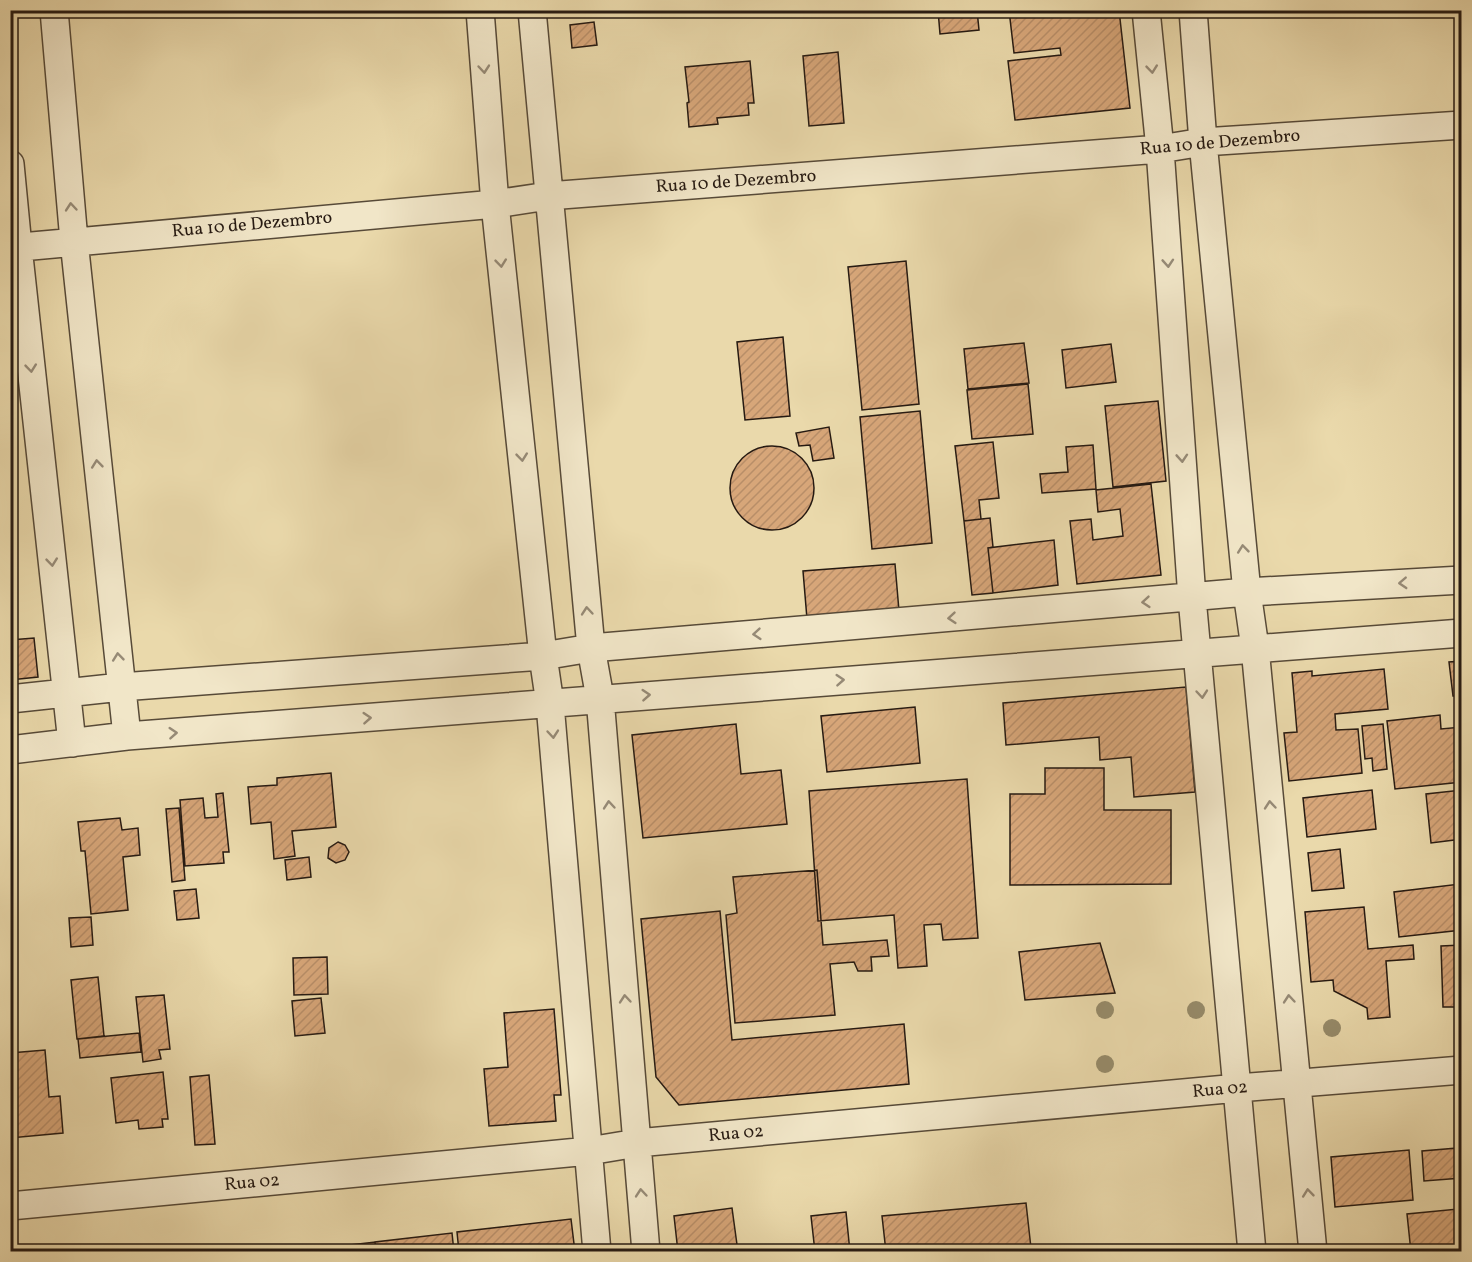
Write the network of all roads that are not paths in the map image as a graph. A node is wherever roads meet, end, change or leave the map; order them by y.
1 (54, 10) edge
2 (480, 10) edge
3 (532, 10) edge
4 (1146, 10) edge
5 (1193, 10) edge
6 (1461, 125) edge
7 (1203, 142) junction
8 (1160, 149) junction
9 (10, 164) edge
10 (548, 196) junction
11 (495, 204) junction
12 (74, 241) junction
13 (14, 248) edge
14 (1461, 580) edge
15 (1247, 592) junction
16 (1192, 598) junction
17 (1461, 633) edge
18 (591, 648) junction
19 (1255, 648) junction
20 (1198, 652) junction
21 (543, 656) junction
22 (121, 687) junction
23 (66, 694) junction
24 (600, 698) junction
25 (10, 699) edge
26 (550, 704) junction
27 (127, 736) junction
28 (72, 743) junction
29 (10, 750) edge
30 (1461, 1070) edge
31 (1297, 1085) junction
32 (1238, 1088) junction
33 (637, 1143) junction
34 (589, 1150) junction
35 (10, 1206) edge
36 (597, 1251) edge
37 (646, 1251) edge
38 (1252, 1251) edge
39 (1313, 1251) edge

12 -> 1 street
2 -> 11 street
3 - 10 street
4 -> 8 street
5 - 7 street
6 - 7 street, Rua 10 de Dezembro
7 - 8 street, Rua 10 de Dezembro
15 -> 7 street
8 - 10 street, Rua 10 de Dezembro
8 -> 16 street
9 - 13 street
10 - 11 street, Rua 10 de Dezembro
18 -> 10 street
11 - 12 street, Rua 10 de Dezembro
11 -> 21 street
12 - 13 street, Rua 10 de Dezembro
22 -> 12 street
13 -> 23 street
14 -> 15 street
15 - 16 street
15 - 19 street
16 -> 18 street
16 - 20 street
17 - 19 street
18 - 21 street
18 - 24 street
19 - 20 street
31 -> 19 street
24 -> 20 street
20 -> 32 street
21 - 22 street
21 - 26 street
22 - 23 street
22 - 27 street
23 - 25 street
23 - 28 street
24 - 26 street
33 -> 24 street
27 -> 26 street
26 -> 34 street
27 - 28 street
28 - 29 street
30 - 31 street, Rua 02
31 - 32 street, Rua 02
39 -> 31 street
32 - 33 street, Rua 02
32 - 38 street
33 - 34 street, Rua 02
37 -> 33 street
34 - 35 street, Rua 02
34 - 36 street

